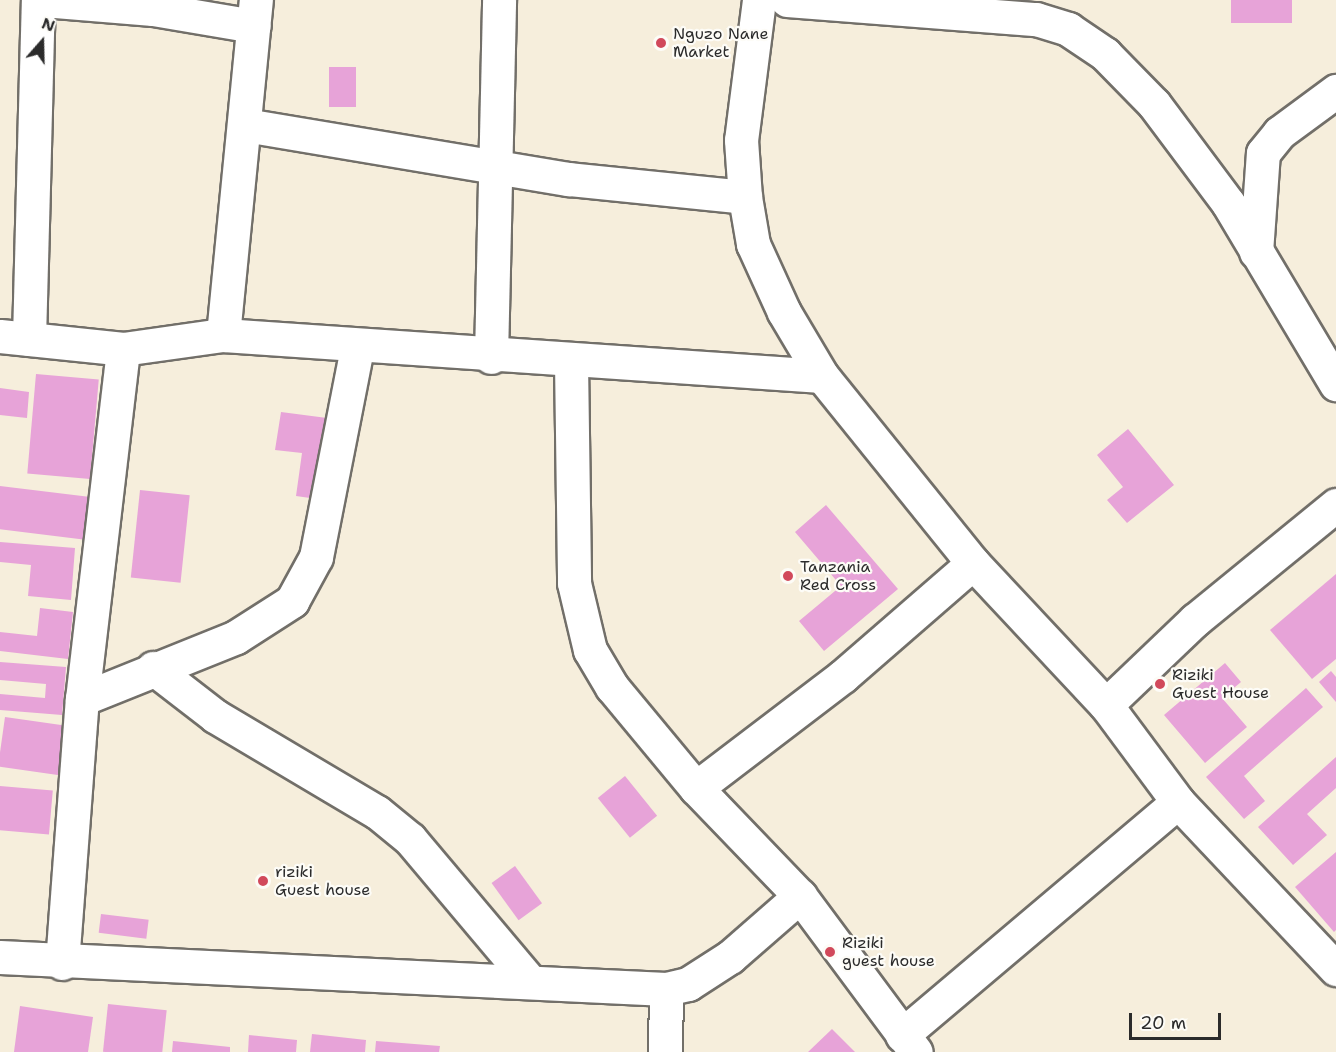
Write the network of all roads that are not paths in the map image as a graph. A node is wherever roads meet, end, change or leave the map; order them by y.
1 (38, 0) edge
2 (43, 0) edge
3 (499, 0) edge
4 (759, 0) edge
5 (787, 0) edge
6 (154, 5) edge
7 (1008, 8) edge
8 (255, 13) edge
9 (1336, 92) edge
10 (245, 125) junction
11 (491, 165) junction
12 (745, 196) junction
13 (1256, 254) junction
14 (223, 335) junction
15 (15, 338) edge
16 (357, 348) junction
17 (123, 349) junction
18 (490, 357) junction
19 (571, 361) junction
20 (822, 376) junction
21 (1336, 384) edge
22 (1336, 505) edge
23 (973, 562) junction
24 (153, 668) junction
25 (82, 699) junction
26 (1106, 705) junction
27 (696, 788) junction
28 (1178, 801) junction
29 (800, 896) junction
30 (0, 957) edge
31 (62, 963) junction
32 (1336, 969) edge
33 (528, 979) junction
34 (666, 989) junction
35 (909, 1044) edge
36 (665, 1052) edge

1 - 15 street
2 - 6 street
3 - 11 street
4 - 12 street
5 - 7 street
6 - 8 street
7 - 13 street
8 - 10 street
9 - 13 street
10 - 11 street
10 - 14 street
11 - 12 street
11 - 18 street
12 - 20 street
13 - 21 street
14 - 16 street
14 - 17 street
15 - 17 street
16 - 18 street
16 - 24 street
17 - 25 street
18 - 19 street
19 - 20 street
19 - 27 street
20 - 23 street
22 - 26 street
23 - 26 street
23 - 27 street
24 - 25 street
24 - 33 street
25 - 31 street
26 - 28 street
27 - 29 street
28 - 32 street
28 - 35 street
29 - 34 street
29 - 35 street
30 - 31 street
31 - 33 street
33 - 34 street
34 - 36 street

